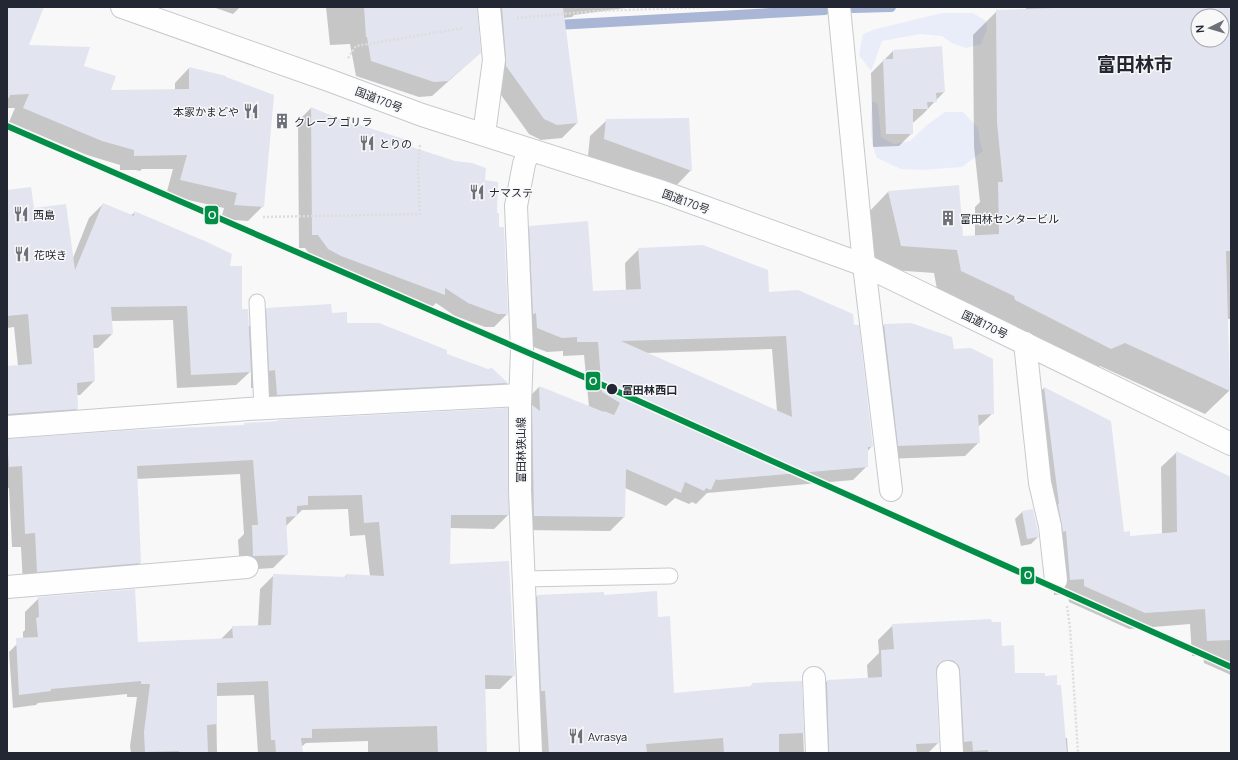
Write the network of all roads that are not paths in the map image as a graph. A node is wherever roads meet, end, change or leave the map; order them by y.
1 (122, 7) edge
2 (839, 7) edge
3 (490, 14) edge
4 (484, 134) junction
5 (529, 150) junction
6 (864, 265) junction
7 (257, 302) dead end
8 (1025, 343) junction
9 (520, 395) junction
10 (262, 408) junction
11 (7, 427) edge
12 (1231, 444) edge
13 (890, 490) dead end
14 (247, 567) dead end
15 (670, 576) dead end
16 (524, 579) junction
17 (1056, 580) dead end
18 (7, 587) edge
19 (948, 672) dead end
20 (814, 678) dead end
21 (531, 753) edge
22 (817, 753) edge
23 (952, 753) edge

1 - 4 main road, 国道170号
2 - 6 main road
3 - 4 main road
4 - 5 main road, 国道170号
5 - 6 main road, 国道170号
5 - 9 main road, 富田林狭山線
6 - 8 main road, 国道170号
6 - 13 main road
7 - 10 lane
8 - 12 main road, 国道170号
8 - 17 main road
9 - 10 main road
9 - 16 main road, 富田林狭山線
10 - 11 main road
14 - 18 main road
15 - 16 lane
16 - 21 main road, 富田林狭山線
19 - 23 main road
20 - 22 main road

